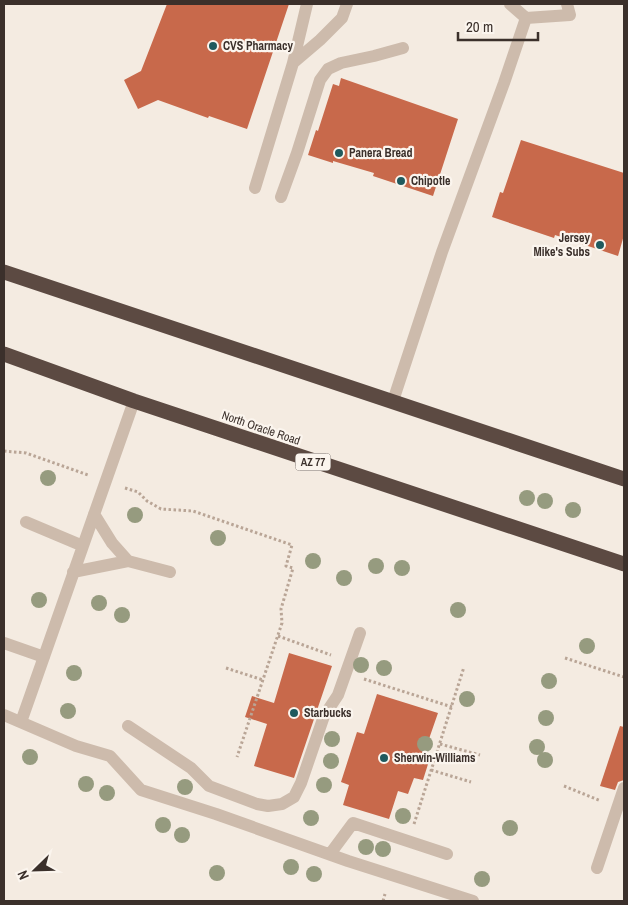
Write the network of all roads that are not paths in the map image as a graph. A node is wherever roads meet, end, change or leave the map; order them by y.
1 (307, 4) edge
2 (348, 4) edge
3 (510, 4) edge
4 (567, 4) edge
5 (526, 18) junction
6 (403, 48) dead end
7 (293, 63) junction
8 (255, 188) dead end
9 (281, 197) dead end
10 (4, 272) edge
11 (4, 354) edge
12 (134, 401) junction
13 (393, 401) junction
14 (624, 479) edge
15 (94, 514) junction
16 (26, 522) dead end
17 (83, 546) junction
18 (128, 561) junction
19 (624, 564) edge
20 (73, 572) junction
21 (170, 572) dead end
22 (360, 633) dead end
23 (4, 643) edge
24 (44, 657) junction
25 (4, 715) edge
26 (21, 722) junction
27 (128, 726) dead end
28 (624, 788) edge
29 (330, 854) junction
30 (448, 854) dead end
31 (597, 868) dead end
32 (473, 901) edge

1 - 7 lane
2 - 7 lane
3 - 5 lane
4 - 5 lane
5 - 13 lane
6 - 9 lane
7 - 8 lane
10 - 13 highway
11 - 12 highway, North Oracle Road / AZ 77
12 - 15 lane
12 - 19 highway, North Oracle Road / AZ 77
13 - 14 highway
15 - 17 lane
15 - 18 lane
16 - 17 lane
17 - 20 lane
18 - 20 lane
18 - 21 lane
20 - 24 lane
22 - 27 lane
23 - 24 lane
24 - 26 lane
25 - 26 lane
26 - 29 lane
28 - 31 lane
29 - 30 lane
29 - 32 lane

